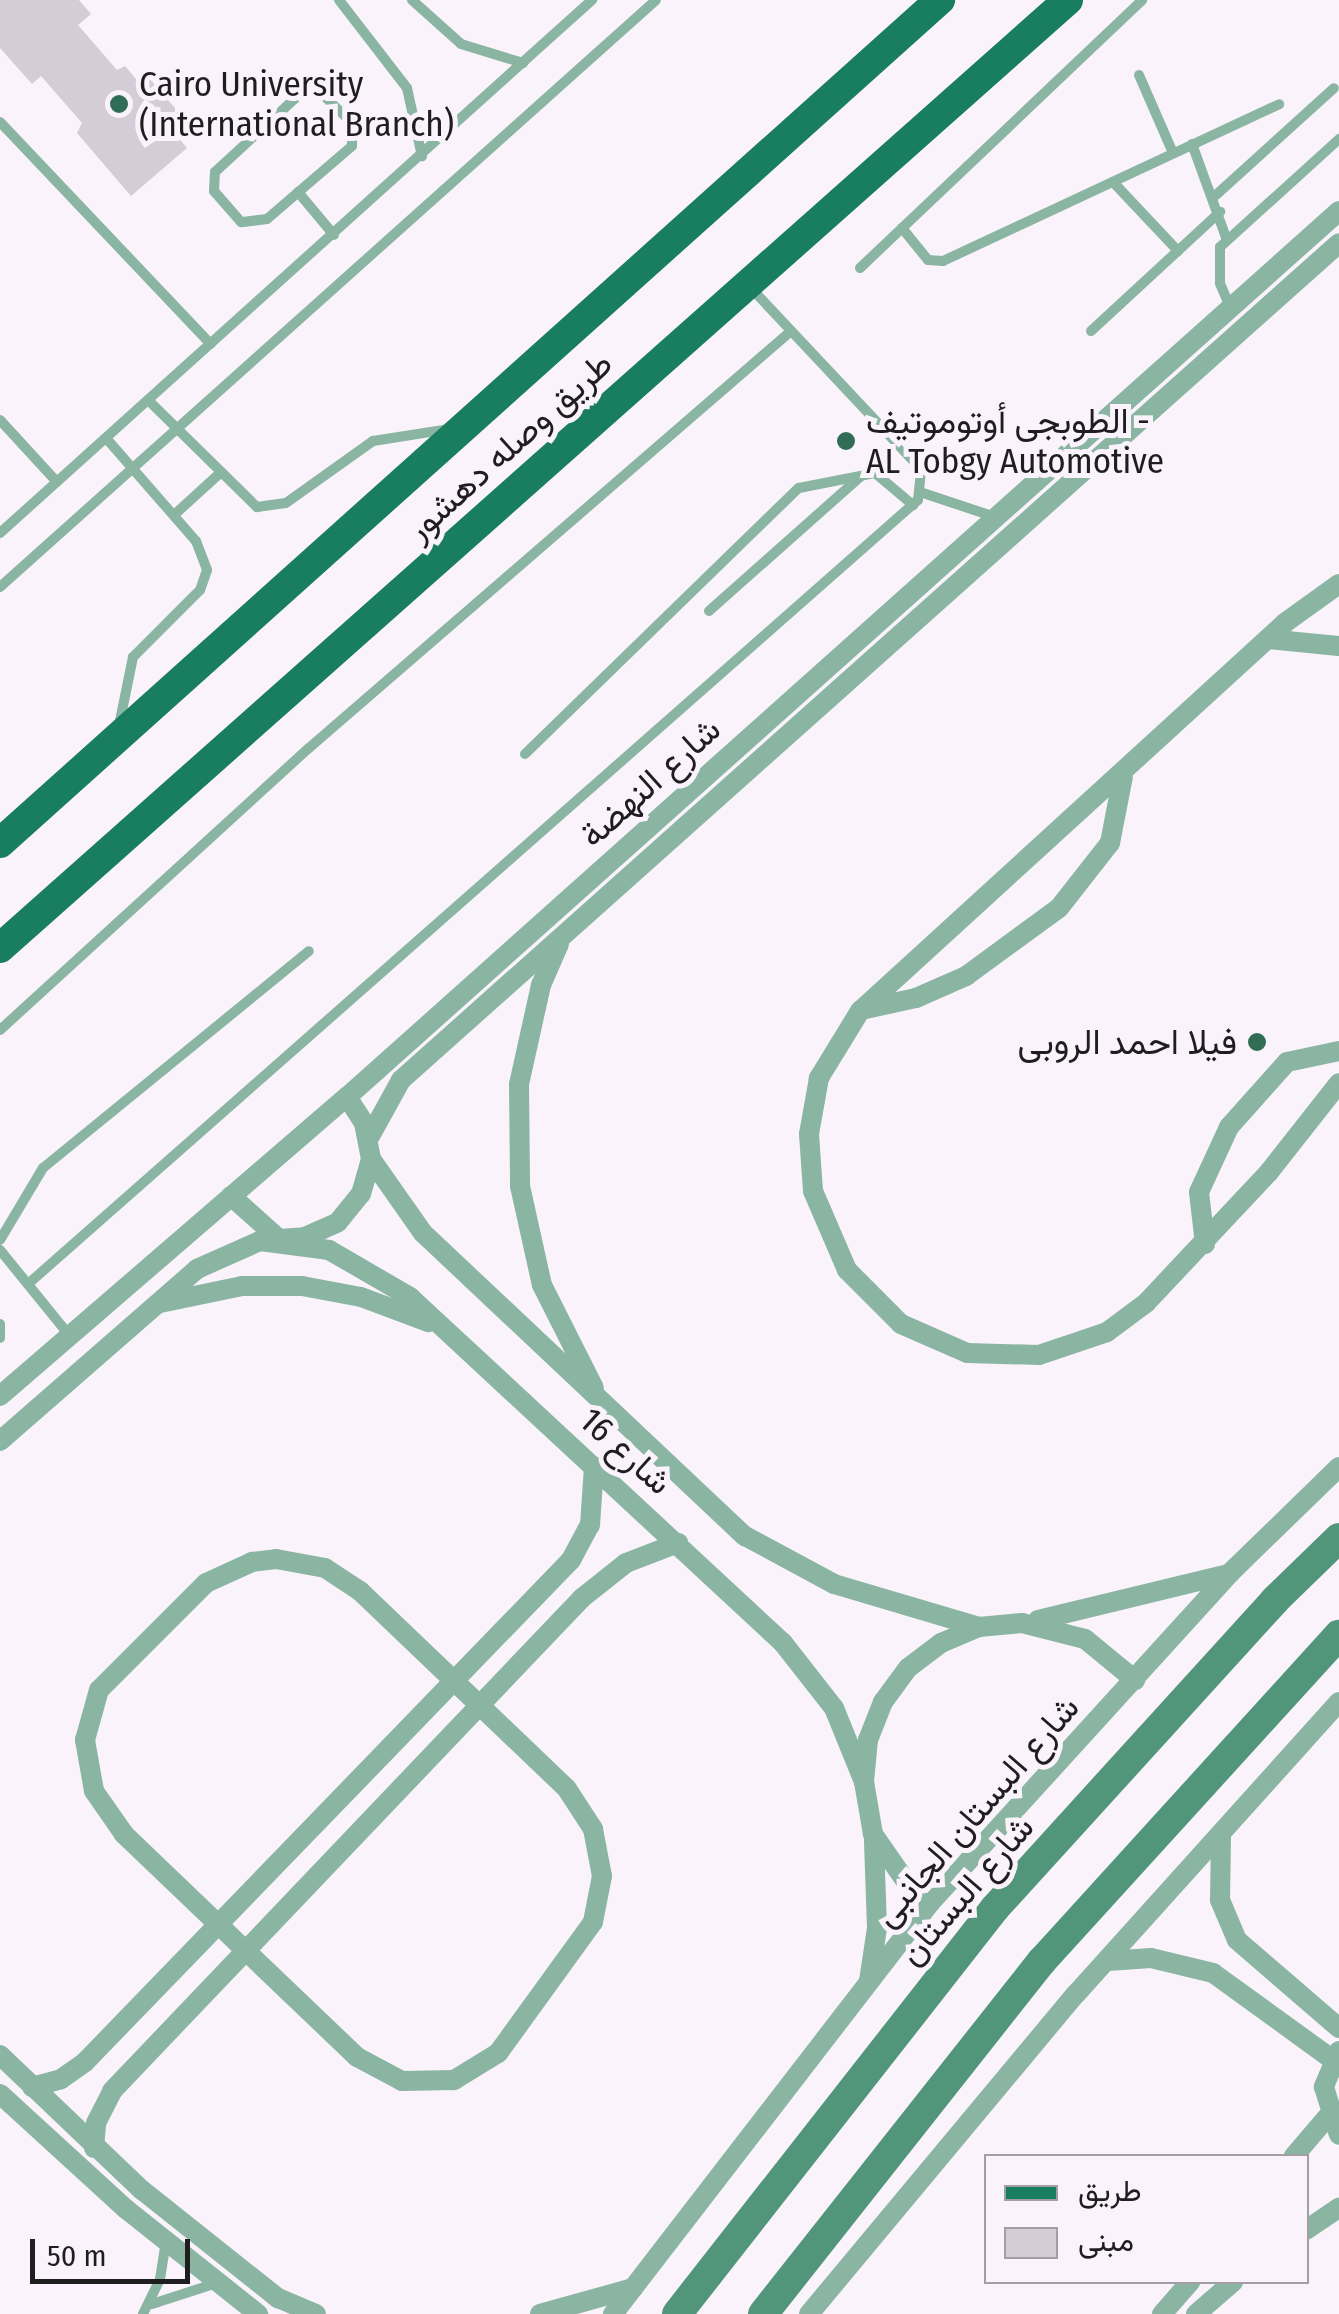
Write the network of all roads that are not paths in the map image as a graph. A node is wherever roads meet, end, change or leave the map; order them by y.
1 (338, 0) edge
2 (412, 0) edge
3 (592, 0) edge
4 (656, 0) edge
5 (940, 0) edge
6 (1068, 0) edge
7 (1142, 0) edge
8 (524, 63) junction
9 (1139, 76) dead end
10 (1334, 88) dead end
11 (1280, 104) dead end
12 (0, 122) edge
13 (1339, 139) edge
14 (1192, 144) junction
15 (1173, 153) junction
16 (422, 156) junction
17 (1113, 182) junction
18 (298, 192) junction
19 (1216, 195) junction
20 (1339, 211) edge
21 (1220, 212) junction
22 (902, 228) junction
23 (334, 235) junction
24 (1227, 240) junction
25 (1339, 243) edge
26 (1178, 251) junction
27 (860, 268) dead end
28 (748, 284) junction
29 (1230, 308) junction
30 (791, 331) junction
31 (1091, 331) dead end
32 (211, 344) junction
33 (148, 400) junction
34 (1116, 408) junction
35 (0, 420) edge
36 (1132, 427) junction
37 (462, 428) junction
38 (176, 430) junction
39 (106, 438) junction
40 (133, 468) junction
41 (864, 473) junction
42 (218, 475) junction
43 (57, 482) junction
44 (922, 493) junction
45 (913, 505) junction
46 (174, 515) junction
47 (995, 517) junction
48 (0, 533) edge
49 (1339, 584) edge
50 (0, 588) edge
51 (709, 611) dead end
52 (1268, 640) junction
53 (1339, 646) edge
54 (118, 737) junction
55 (525, 754) dead end
56 (1123, 776) junction
57 (0, 842) edge
58 (545, 920) junction
59 (561, 938) junction
60 (0, 948) edge
61 (309, 951) dead end
62 (860, 1010) junction
63 (0, 1030) edge
64 (1339, 1050) edge
65 (1339, 1083) edge
66 (347, 1097) junction
67 (370, 1148) junction
68 (231, 1196) junction
69 (279, 1239) junction
70 (0, 1240) edge
71 (1205, 1244) junction
72 (0, 1250) edge
73 (28, 1284) junction
74 (154, 1305) junction
75 (0, 1324) edge
76 (445, 1331) junction
77 (69, 1335) junction
78 (0, 1338) edge
79 (0, 1396) edge
80 (615, 1418) junction
81 (0, 1441) edge
82 (594, 1466) junction
83 (1339, 1467) edge
84 (1339, 1538) edge
85 (678, 1542) junction
86 (1230, 1573) junction
87 (1022, 1623) junction
88 (980, 1627) junction
89 (1334, 1650) edge
90 (1135, 1680) junction
91 (454, 1681) junction
92 (1339, 1702) edge
93 (479, 1705) junction
94 (864, 1782) junction
95 (873, 1834) junction
96 (1221, 1834) junction
97 (930, 1902) junction
98 (218, 1924) junction
99 (246, 1950) junction
100 (1108, 1961) junction
101 (867, 1990) junction
102 (1339, 2028) edge
103 (0, 2055) edge
104 (1336, 2055) edge
105 (32, 2087) junction
106 (0, 2094) edge
107 (1328, 2116) junction
108 (1339, 2135) edge
109 (94, 2148) junction
110 (1296, 2154) edge
111 (142, 2190) junction
112 (1339, 2208) edge
113 (126, 2209) junction
114 (1309, 2228) edge
115 (166, 2240) junction
116 (218, 2282) junction
117 (1188, 2284) edge
118 (1232, 2284) edge
119 (633, 2288) junction
120 (152, 2304) junction
121 (143, 2314) edge
122 (258, 2314) edge
123 (316, 2314) edge
124 (540, 2314) edge
125 (613, 2314) edge
126 (677, 2314) edge
127 (763, 2314) edge
128 (810, 2314) edge
129 (1162, 2314) edge
130 (1196, 2314) edge

1 - 16 lane
2 - 8 lane
3 - 8 lane
4 - 38 lane
5 - 37 main road, طريق وصله دهشور
6 - 28 main road, طريق وصله دهشور
7 - 22 lane
8 - 16 lane
9 - 15 lane
10 - 19 lane
11 - 14 lane
12 - 32 lane
13 - 24 lane
14 - 15 lane
14 - 19 lane
15 - 17 lane
16 - 23 lane
17 - 22 lane
17 - 26 lane
18 - 18 lane
18 - 23 lane
19 - 21 lane
20 - 29 street, شارع النهضة
21 - 24 lane
21 - 26 lane
22 - 27 lane
23 - 32 lane
24 - 29 lane
25 - 36 street, شارع النهضة
26 - 31 lane
28 - 30 lane
28 - 60 main road, طريق وصله دهشور
29 - 34 street, شارع النهضة
30 - 44 lane
30 - 63 lane
32 - 33 lane
33 - 38 lane
33 - 39 lane
34 - 36 street
34 - 47 street, شارع النهضة
35 - 43 lane
36 - 59 street, شارع النهضة
37 - 42 lane
37 - 54 main road, طريق وصله دهشور
38 - 40 lane
38 - 42 lane
39 - 40 lane
39 - 43 lane
40 - 46 lane
40 - 50 lane
41 - 45 lane
41 - 51 lane
41 - 55 lane
42 - 46 lane
43 - 48 lane
44 - 45 lane
44 - 47 lane
45 - 73 lane
46 - 54 lane
47 - 58 street, شارع النهضة
49 - 52 street
52 - 53 street
52 - 56 street
54 - 57 main road, طريق وصله دهشور
56 - 62 street
56 - 62 street
58 - 59 street
58 - 66 street, شارع النهضة
59 - 67 street, شارع النهضة
59 - 80 street
61 - 70 lane
62 - 71 street
64 - 71 street
65 - 71 street
66 - 67 street, شارع 16
66 - 68 street, شارع النهضة
67 - 69 street, شارع النهضة
67 - 80 street, شارع 16
68 - 69 street
68 - 77 street, شارع النهضة
69 - 74 street
69 - 76 street, شارع 16
72 - 73 lane
73 - 77 lane
74 - 76 street
74 - 81 street
75 - 78 lane
76 - 82 street, شارع 16
77 - 79 street, شارع النهضة
80 - 88 street, شارع 16
82 - 85 street, شارع 16
82 - 91 street
83 - 86 street, شارع البستان الجانبى
84 - 126 street, شارع البستان
85 - 93 street
85 - 94 street, شارع 16
86 - 87 street
86 - 90 street, شارع البستان الجانبى
87 - 88 street
87 - 90 street
88 - 94 street
89 - 127 street
90 - 97 street, شارع البستان الجانبى
91 - 93 street
91 - 98 street
91 - 98 street
92 - 96 street
93 - 99 street
93 - 99 street
94 - 95 street
95 - 97 street
95 - 101 street
96 - 100 street
96 - 102 street
97 - 101 street, شارع البستان الجانبى
98 - 99 street
98 - 105 street
99 - 109 street
100 - 104 street
100 - 128 street
101 - 119 street, شارع البستان الجانبى
103 - 105 street
104 - 107 street
105 - 109 street
106 - 113 street
107 - 108 street
107 - 110 street
109 - 111 street
111 - 113 street
111 - 123 street
112 - 114 street
113 - 115 street
115 - 116 street
115 - 120 lane
116 - 120 lane
116 - 122 street
117 - 129 street
118 - 130 street
119 - 124 street
119 - 125 street, شارع البستان الجانبى
120 - 121 lane

